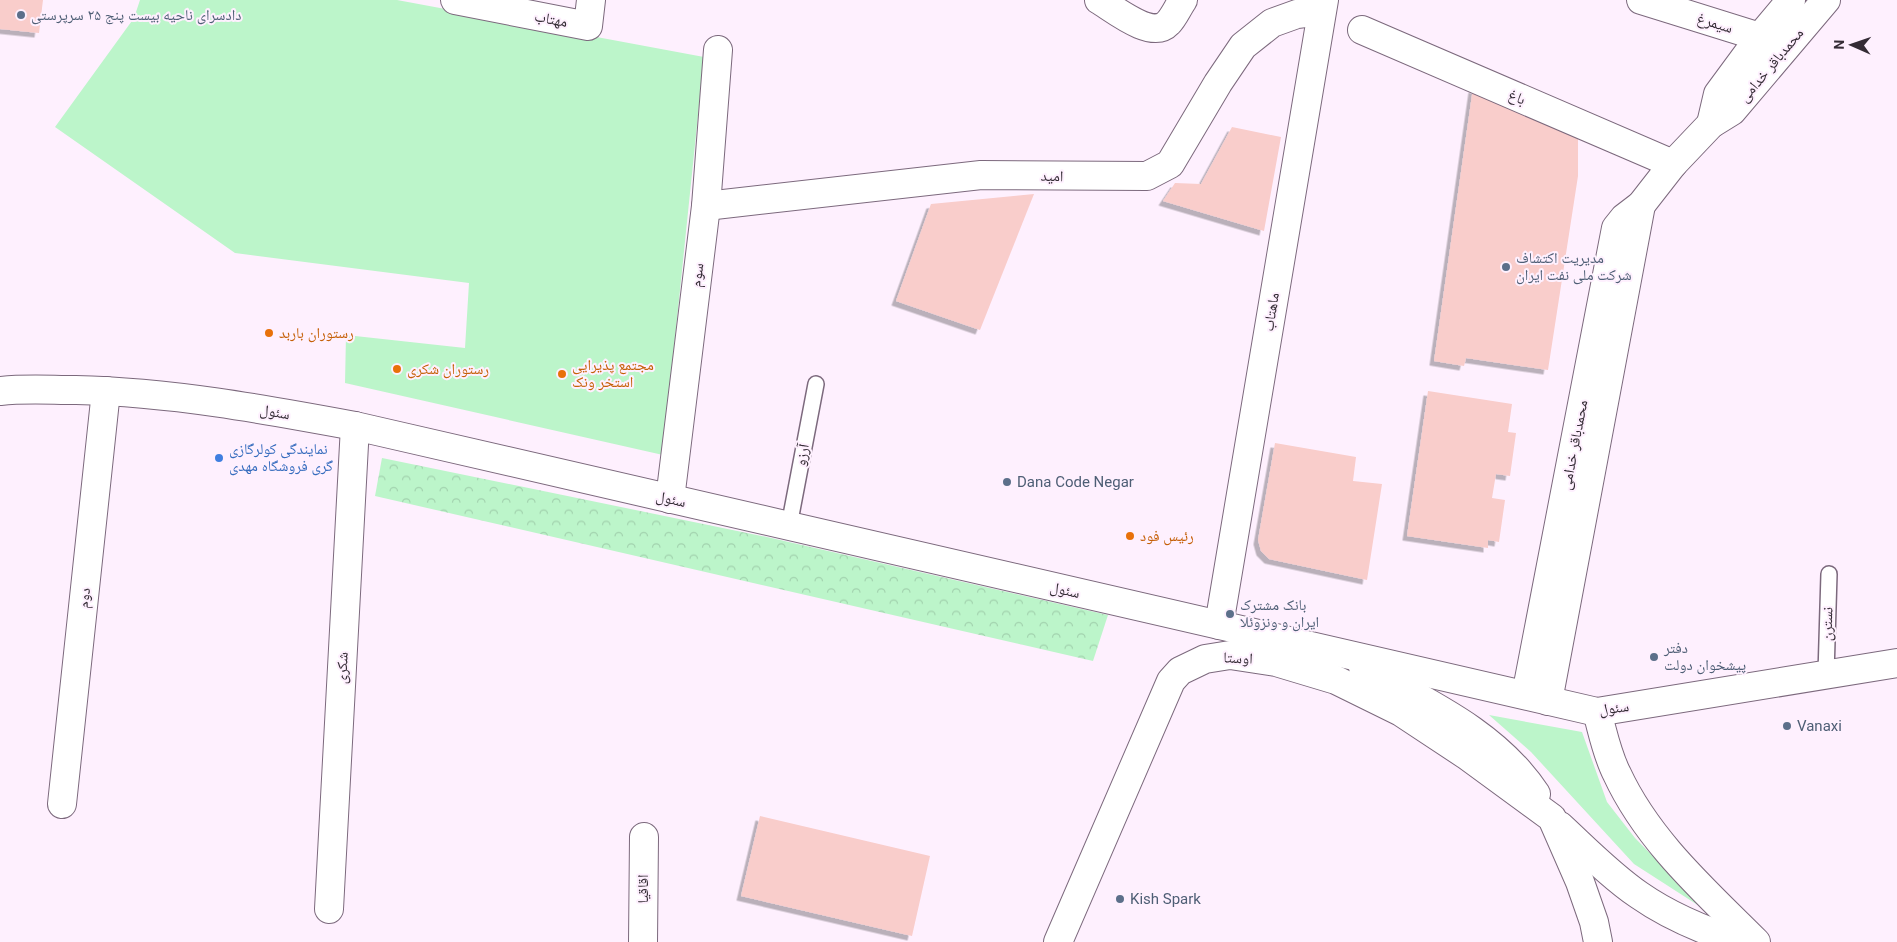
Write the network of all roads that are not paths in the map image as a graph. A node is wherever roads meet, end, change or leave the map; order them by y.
1 (455, 0) edge
2 (1099, 0) edge
3 (1183, 0) edge
4 (1641, 0) edge
5 (1791, 0) edge
6 (1826, 0) edge
7 (1323, 5) edge
8 (589, 13) edge
9 (1362, 30) dead end
10 (1760, 37) junction
11 (718, 50) dead end
12 (1711, 124) junction
13 (1673, 164) junction
14 (706, 206) junction
15 (816, 384) dead end
16 (0, 391) edge
17 (106, 391) junction
18 (355, 426) junction
19 (670, 499) junction
20 (789, 526) junction
21 (1829, 574) dead end
22 (1219, 625) junction
23 (1335, 652) junction
24 (1897, 663) edge
25 (1826, 674) junction
26 (1537, 698) junction
27 (1597, 712) junction
28 (62, 804) dead end
29 (1552, 818) junction
30 (644, 837) dead end
31 (329, 909) dead end
32 (643, 942) edge
33 (1058, 942) edge
34 (1598, 942) edge
35 (1740, 942) edge
36 (1756, 942) edge

1 - 8 main road, مهتاب
2 - 3 main road
4 - 10 main road, سیمرغ
5 - 10 main road, محمدباقر خدامی
6 - 12 main road, محمدباقر خدامی
7 - 14 main road, امید
7 - 22 main road, ماهتاب
9 - 13 main road, باغ
10 - 12 main road, محمدباقر خدامی
11 - 14 main road, سوم
12 - 13 main road, محمدباقر خدامی
13 - 26 main road, محمدباقر خدامی
14 - 19 main road, سوم
15 - 20 lane, آرزو
16 - 17 main road, سئول
17 - 18 main road, سئول
17 - 28 main road, دوم
18 - 19 main road, سئول
18 - 31 main road, شکری
19 - 20 main road, سئول
20 - 22 main road, سئول
21 - 25 lane, نسترن
22 - 23 main road, سئول
23 - 26 main road, سئول
23 - 29 main road, سئول
24 - 25 main road, سئول
25 - 27 main road, سئول
26 - 27 main road, سئول
27 - 36 main road
29 - 33 main road, اوستا
29 - 34 main road
29 - 35 main road, سئول
30 - 32 main road, اقاقیا

